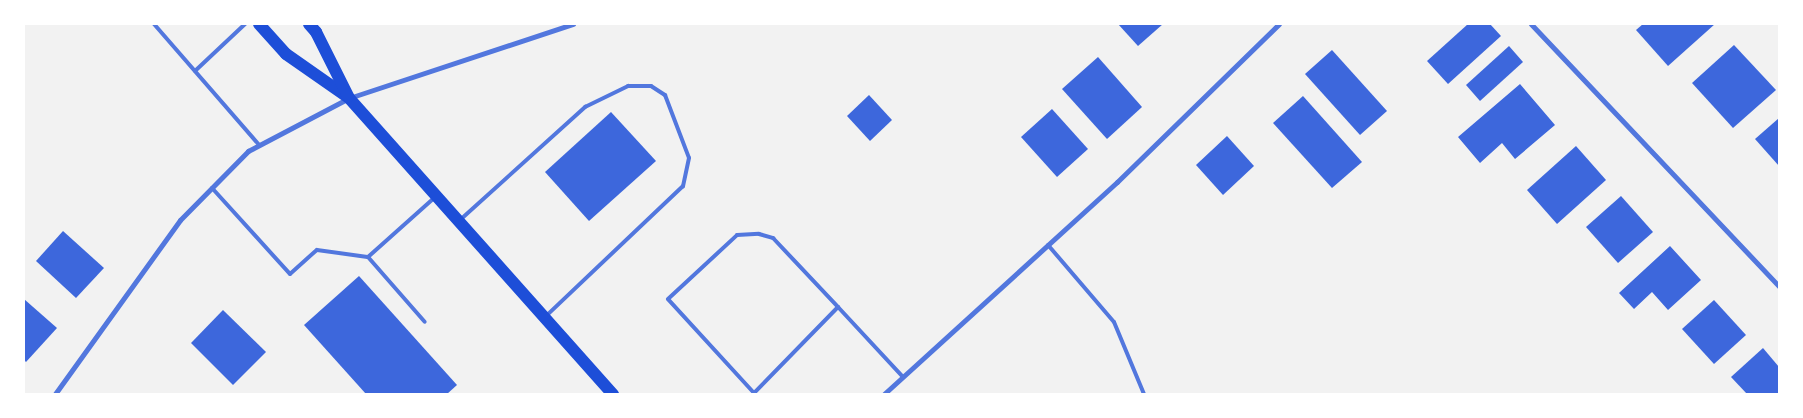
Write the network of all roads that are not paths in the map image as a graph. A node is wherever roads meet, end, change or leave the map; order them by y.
1 (154, 24) edge
2 (245, 24) edge
3 (259, 24) edge
4 (308, 24) edge
5 (573, 24) edge
6 (1279, 24) edge
7 (1531, 24) edge
8 (194, 71) junction
9 (349, 98) junction
10 (259, 145) junction
11 (212, 188) junction
12 (436, 196) junction
13 (458, 221) junction
14 (1048, 245) junction
15 (368, 257) junction
16 (1779, 286) edge
17 (838, 307) junction
18 (544, 317) junction
19 (425, 322) dead end
20 (903, 377) junction
21 (55, 394) edge
22 (613, 394) edge
23 (884, 394) edge
24 (1144, 394) edge

1 - 8 lane
2 - 8 lane
3 - 9 main road
4 - 9 main road
5 - 9 street
6 - 14 street
7 - 16 street
8 - 10 lane
9 - 10 street
9 - 12 main road
10 - 11 street
11 - 15 lane
11 - 21 street
12 - 13 main road
12 - 15 lane
13 - 18 main road
13 - 18 lane
14 - 20 street
14 - 24 lane
15 - 19 lane
17 - 17 lane
17 - 20 lane
18 - 22 main road
20 - 23 street

